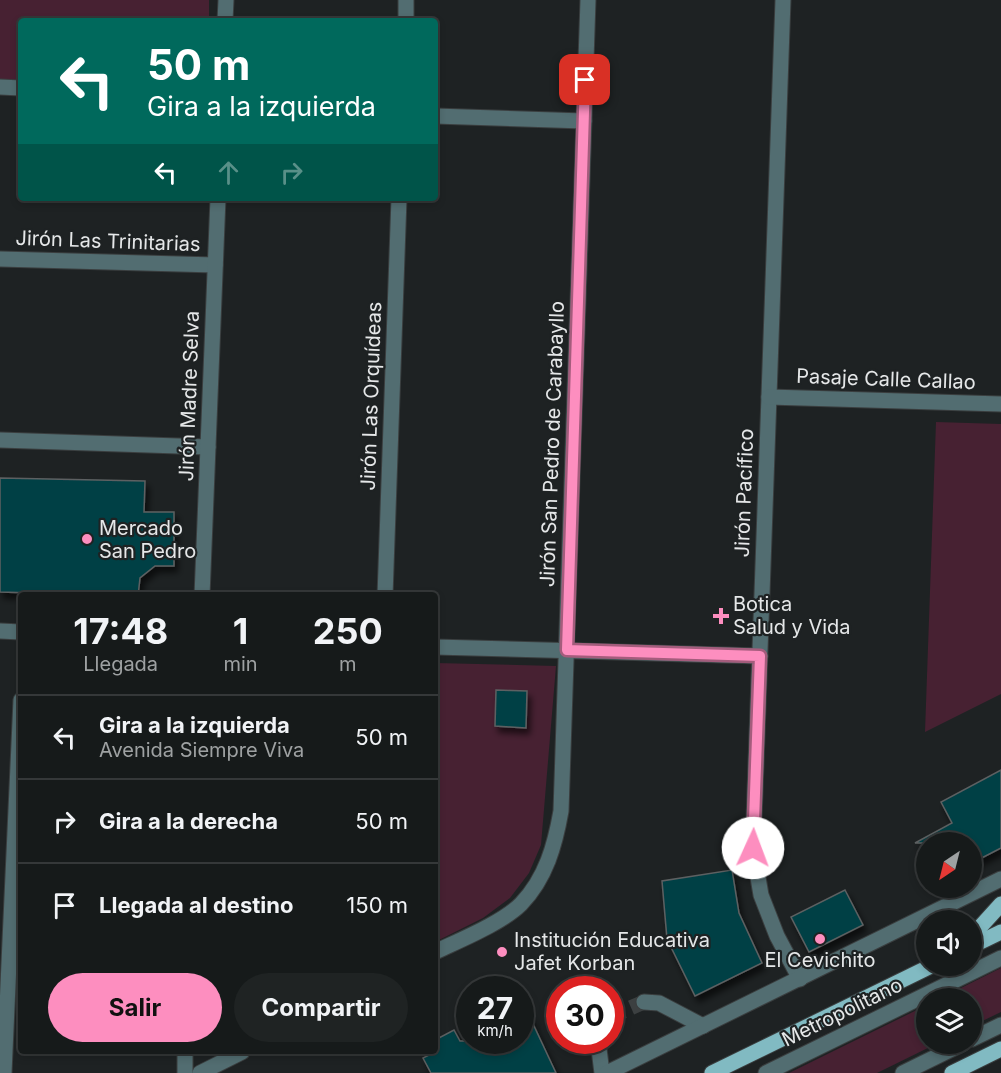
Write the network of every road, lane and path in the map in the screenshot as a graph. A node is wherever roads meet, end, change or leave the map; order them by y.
1 (226, 0) edge
2 (406, 0) edge
3 (588, 0) edge
4 (783, 0) edge
5 (225, 18) edge
6 (406, 18) edge
7 (0, 87) edge
8 (18, 88) edge
9 (438, 116) edge
10 (584, 121) junction
11 (218, 201) edge
12 (399, 201) edge
13 (0, 259) edge
14 (215, 265) junction
15 (769, 397) junction
16 (1001, 404) edge
17 (0, 440) edge
18 (208, 447) junction
19 (202, 592) edge
20 (385, 592) edge
21 (0, 631) edge
22 (18, 632) edge
23 (438, 647) edge
24 (567, 650) junction
25 (760, 656) junction
26 (18, 766) edge
27 (1001, 879) edge
28 (1001, 904) edge
29 (982, 925) edge
30 (1001, 932) edge
31 (982, 941) edge
32 (438, 950) edge
33 (1001, 958) edge
34 (916, 973) edge
35 (800, 979) junction
36 (644, 1002) tunnel mouth
37 (1001, 1025) edge
38 (703, 1026) junction
39 (982, 1034) edge
40 (1001, 1049) edge
41 (185, 1054) edge
42 (238, 1054) edge
43 (600, 1054) edge
44 (942, 1054) edge
45 (4, 1073) edge
46 (185, 1073) edge
47 (200, 1073) edge
48 (602, 1073) edge
49 (607, 1073) edge
50 (712, 1073) edge
51 (766, 1073) edge
52 (903, 1073) edge
53 (952, 1073) edge

1 - 5 street
2 - 6 street
3 - 10 street, Jirón San Pedro de Carabayllo
4 - 15 street, Jirón Pacífico
7 - 8 street
9 - 10 street
10 - 24 street, Jirón San Pedro de Carabayllo
11 - 14 street, Jirón Madre Selva
12 - 20 street, Jirón Las Orquídeas
13 - 14 street, Jirón Las Trinitarias
14 - 18 street, Jirón Madre Selva
15 - 16 street, Pasaje Calle Callao
15 - 25 street, Jirón Pacífico
17 - 18 street
18 - 19 street, Jirón Madre Selva
21 - 22 street
23 - 24 street
24 - 25 street
24 - 32 street, Jirón San Pedro de Carabayllo
25 - 35 street, Jirón Pacífico
26 - 45 street
27 - 35 street
28 - 29 main road
30 - 31 main road
33 - 51 street, Metropolitano
34 - 50 main road
35 - 38 street
36 - 38 street
37 - 39 street
38 - 49 street
40 - 53 main road
41 - 46 street
42 - 47 street
43 - 48 street
44 - 52 street

